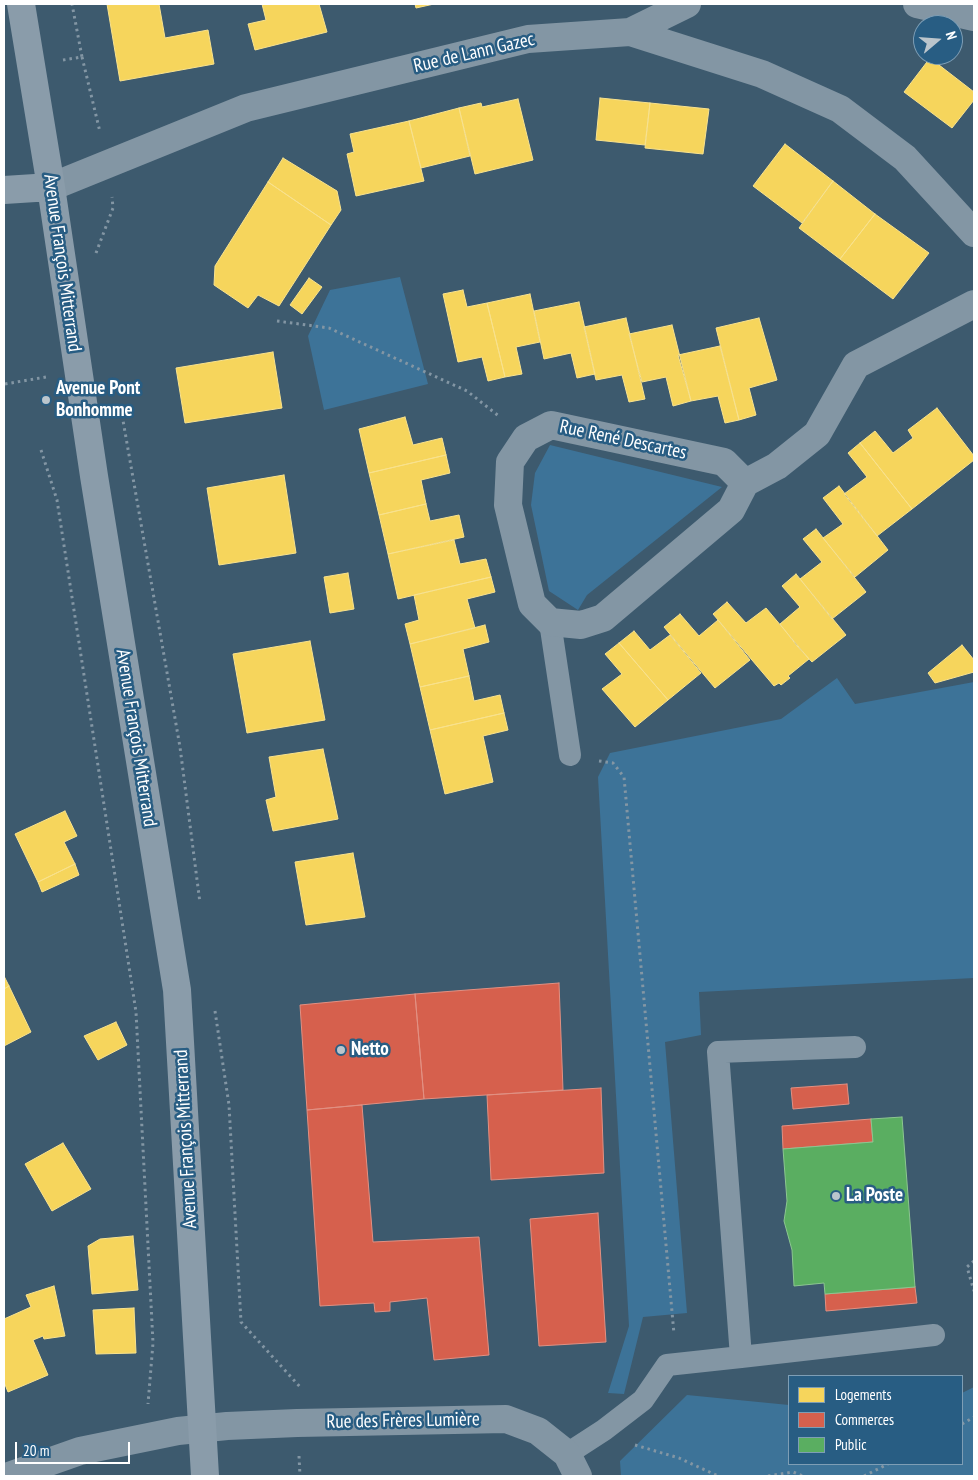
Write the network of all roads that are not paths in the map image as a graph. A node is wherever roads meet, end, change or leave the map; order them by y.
1 (21, 4) edge
2 (687, 4) edge
3 (917, 4) edge
4 (974, 17) edge
5 (630, 32) junction
6 (51, 187) junction
7 (4, 190) edge
8 (974, 233) edge
9 (974, 304) edge
10 (745, 483) junction
11 (550, 622) junction
12 (570, 756) dead end
13 (856, 1047) dead end
14 (934, 1336) dead end
15 (741, 1357) junction
16 (204, 1430) junction
17 (573, 1465) edge
18 (9, 1476) edge
19 (205, 1476) edge

1 - 6 main road, Avenue François Mitterrand
2 - 5 street
3 - 4 street
5 - 6 street, Rue de Lann Gazec
5 - 8 street, Rue de Lann Gazec
6 - 7 main road
6 - 16 main road, Avenue François Mitterrand
9 - 10 street
10 - 11 street
10 - 11 street, Rue René Descartes
11 - 12 lane
13 - 15 lane
14 - 15 lane
15 - 17 lane
16 - 17 street, Rue des Frères Lumière
16 - 18 street, Rue des Frères Lumière
16 - 19 main road, Avenue François Mitterrand

